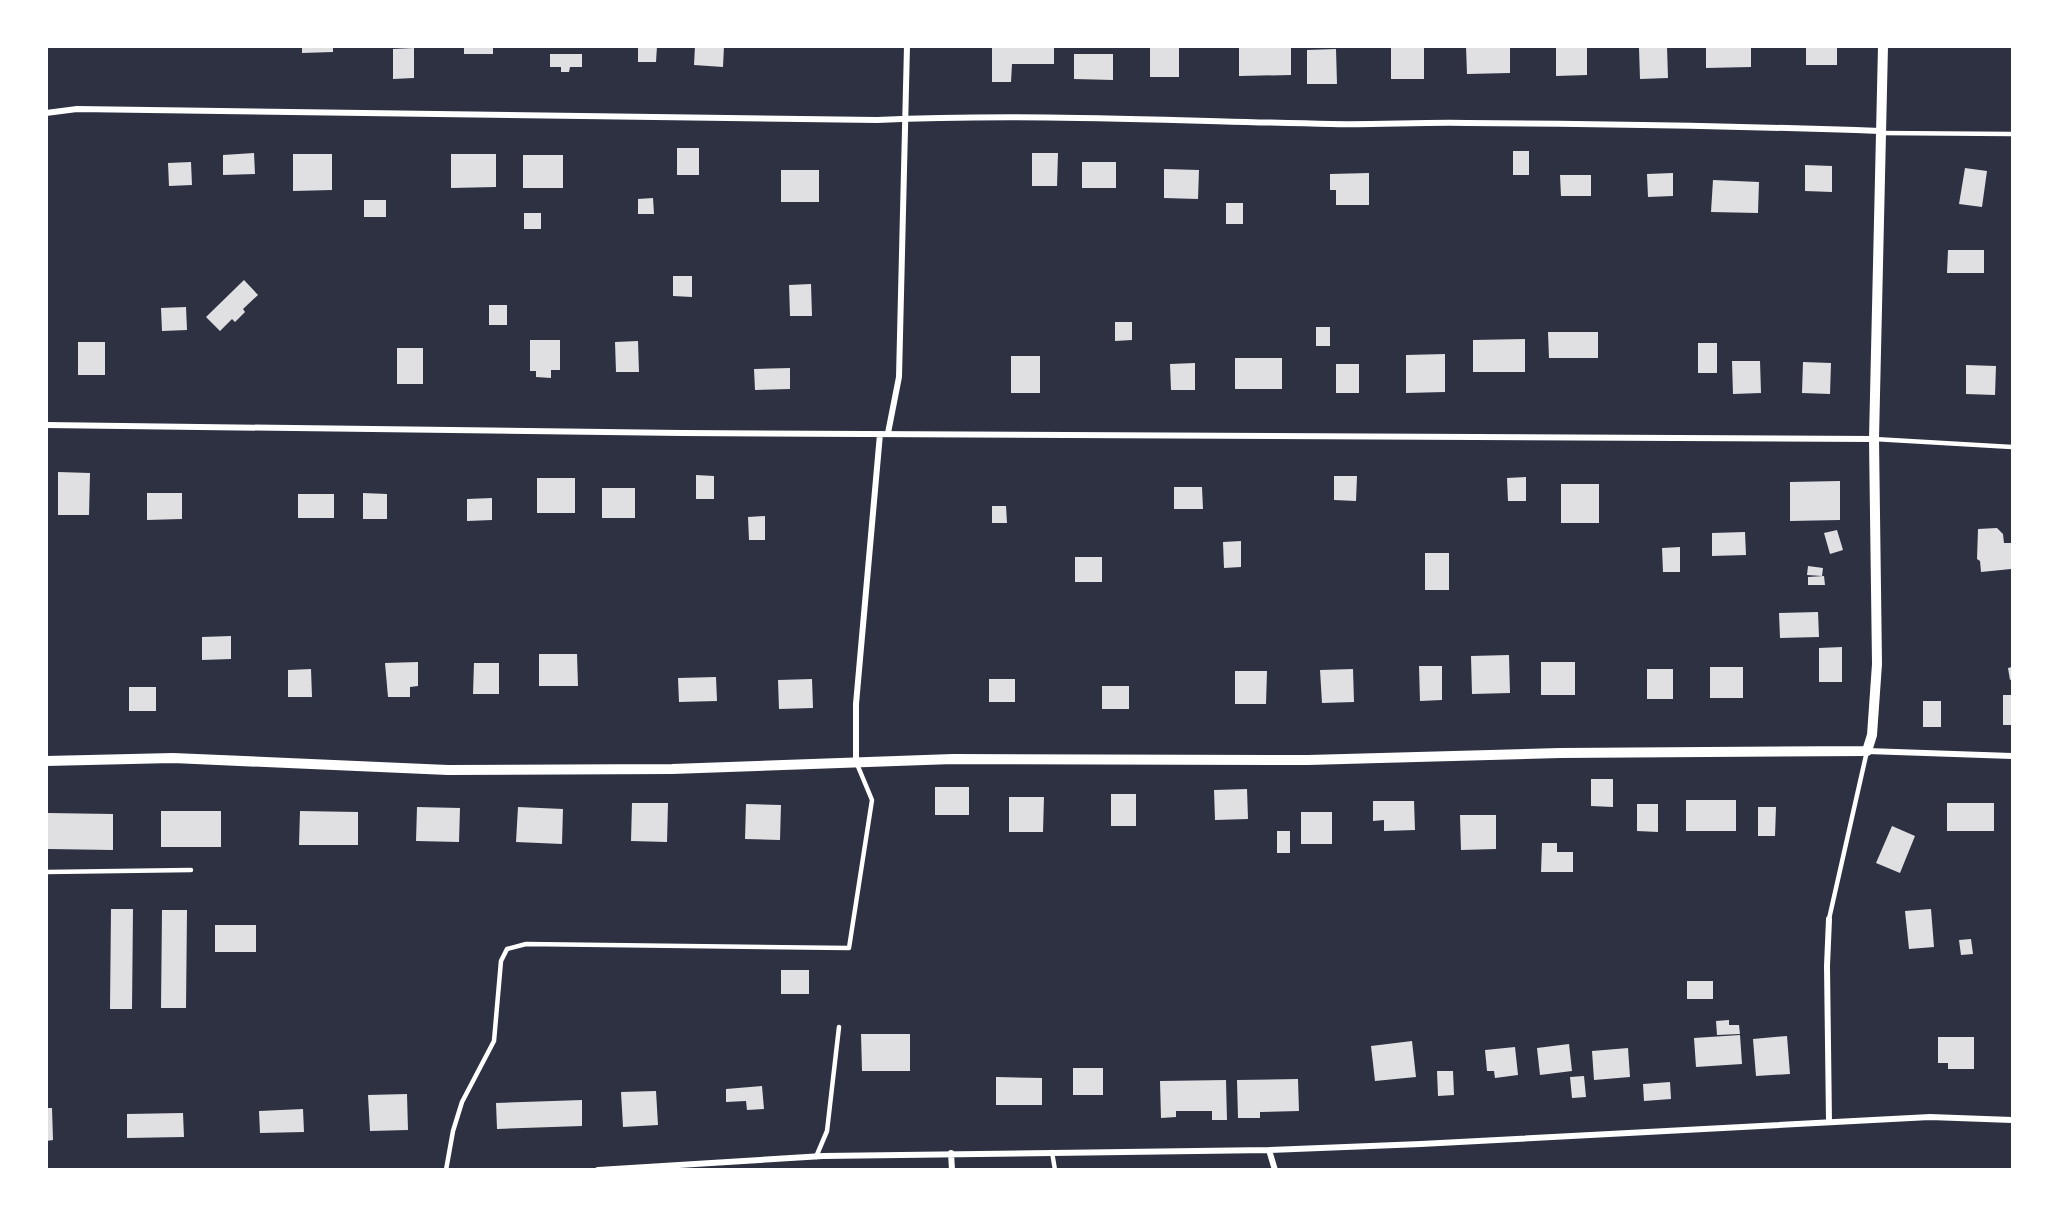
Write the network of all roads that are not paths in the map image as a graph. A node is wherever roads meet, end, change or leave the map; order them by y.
1 (907, 46) edge
2 (1883, 46) edge
3 (46, 113) edge
4 (905, 119) junction
5 (1880, 132) junction
6 (2013, 134) edge
7 (46, 425) edge
8 (888, 433) junction
9 (880, 434) junction
10 (1875, 439) junction
11 (2013, 447) edge
12 (1868, 751) junction
13 (2013, 756) edge
14 (46, 761) edge
15 (856, 761) junction
16 (191, 870) dead end
17 (46, 872) edge
18 (1829, 919) joint
19 (839, 1027) dead end
20 (2013, 1120) edge
21 (1829, 1122) junction
22 (1269, 1150) junction
23 (1052, 1152) junction
24 (951, 1153) junction
25 (816, 1156) junction
26 (446, 1170) edge
27 (598, 1170) edge
28 (952, 1170) edge
29 (1055, 1170) edge
30 (1275, 1170) edge

1 - 4 street
2 - 5 street
3 - 4 street
4 - 5 street
4 - 8 street
5 - 6 lane
5 - 10 street
7 - 9 street
8 - 9 street
8 - 10 street
9 - 15 street
10 - 11 lane
10 - 12 street
12 - 13 street
12 - 15 street
12 - 18 lane
14 - 15 street
15 - 26 lane
16 - 17 lane
18 - 21 street
19 - 25 lane
20 - 21 street
21 - 22 street
22 - 23 street
22 - 30 street
23 - 24 street
23 - 29 lane
24 - 25 street
24 - 28 street
25 - 27 street

